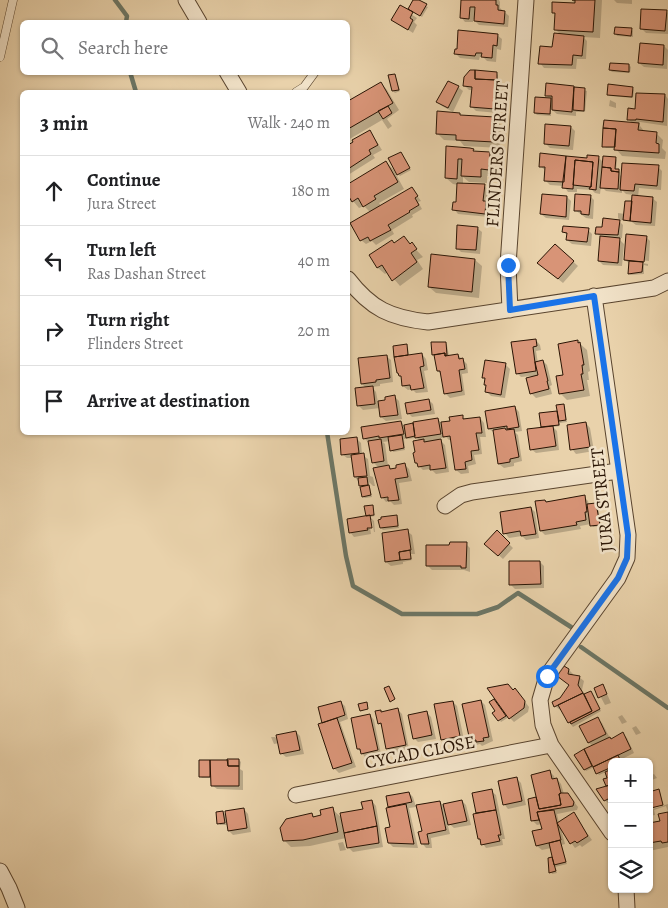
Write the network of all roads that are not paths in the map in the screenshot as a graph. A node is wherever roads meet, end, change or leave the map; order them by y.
1 (13, 0) edge
2 (186, 0) edge
3 (526, 0) edge
4 (198, 20) edge
5 (0, 57) edge
6 (229, 75) edge
7 (313, 75) edge
8 (238, 90) edge
9 (299, 90) edge
10 (668, 281) edge
11 (350, 282) edge
12 (594, 296) junction
13 (510, 310) junction
14 (618, 471) junction
15 (445, 506) dead end
16 (551, 745) junction
17 (296, 795) dead end
18 (608, 827) edge
19 (0, 871) edge
20 (626, 893) edge
21 (17, 908) edge
22 (627, 908) edge

1 - 5 lane
2 - 4 street
3 - 13 street, FLINDERS STREET
6 - 8 street
7 - 9 lane
10 - 12 street
11 - 13 street
12 - 13 street
12 - 14 street, JURA STREET
14 - 15 street
14 - 16 street, JURA STREET
16 - 17 street, CYCAD CLOSE
16 - 18 street, JURA STREET
19 - 21 street
20 - 22 street

